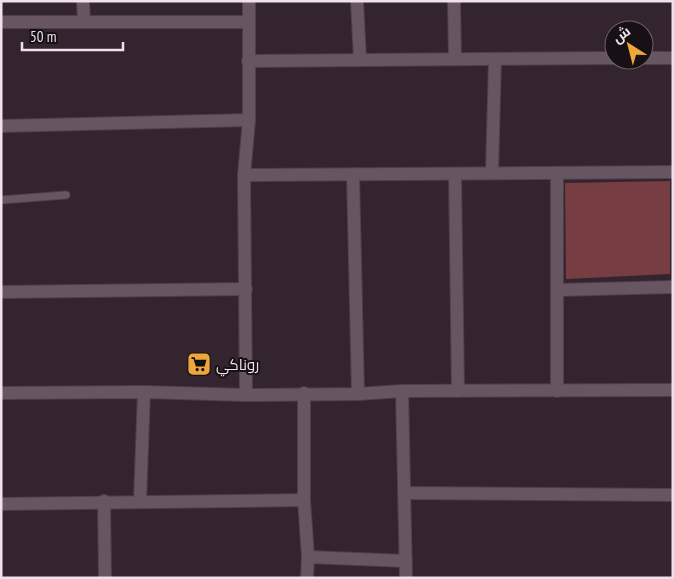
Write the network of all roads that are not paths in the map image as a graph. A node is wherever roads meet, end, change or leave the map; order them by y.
1 (84, 1) edge
2 (249, 1) edge
3 (357, 1) edge
4 (454, 1) edge
5 (1, 22) edge
6 (84, 22) junction
7 (249, 22) junction
8 (604, 58) edge
9 (654, 58) edge
10 (673, 58) edge
11 (495, 59) junction
12 (360, 60) junction
13 (455, 60) junction
14 (248, 61) junction
15 (249, 120) junction
16 (1, 126) edge
17 (673, 172) edge
18 (557, 173) junction
19 (353, 174) junction
20 (455, 174) junction
21 (492, 174) junction
22 (244, 175) junction
23 (66, 195) dead end
24 (1, 200) edge
25 (673, 287) edge
26 (246, 288) junction
27 (558, 290) junction
28 (1, 292) edge
29 (673, 390) edge
30 (402, 391) junction
31 (458, 391) junction
32 (144, 392) junction
33 (557, 392) junction
34 (1, 393) edge
35 (304, 393) junction
36 (358, 394) junction
37 (246, 395) junction
38 (404, 493) junction
39 (673, 496) edge
40 (304, 500) junction
41 (104, 501) junction
42 (140, 501) junction
43 (1, 504) edge
44 (308, 558) junction
45 (406, 561) junction
46 (105, 578) edge
47 (307, 578) edge
48 (406, 578) edge

1 - 6 street
2 - 7 street
3 - 12 street
4 - 13 street
5 - 6 street
6 - 7 street
7 - 14 street
8 - 11 street
9 - 10 street
11 - 13 street
11 - 21 street
12 - 13 street
12 - 14 street
14 - 15 street
15 - 16 street
15 - 22 street
17 - 18 street
18 - 21 street
18 - 27 street
19 - 20 street
19 - 22 street
19 - 36 street
20 - 21 street
20 - 31 street
22 - 26 street
23 - 24 lane
25 - 27 street
26 - 28 street
26 - 37 street
27 - 33 street
29 - 33 street
30 - 31 street
30 - 36 street
30 - 38 street
31 - 33 street
32 - 34 street
32 - 37 street
32 - 42 street
35 - 36 street
35 - 37 street
35 - 40 street
38 - 39 street
38 - 45 street
40 - 42 street
40 - 44 street
41 - 42 street
41 - 43 street
41 - 46 street
44 - 45 street
44 - 47 street
45 - 48 street

